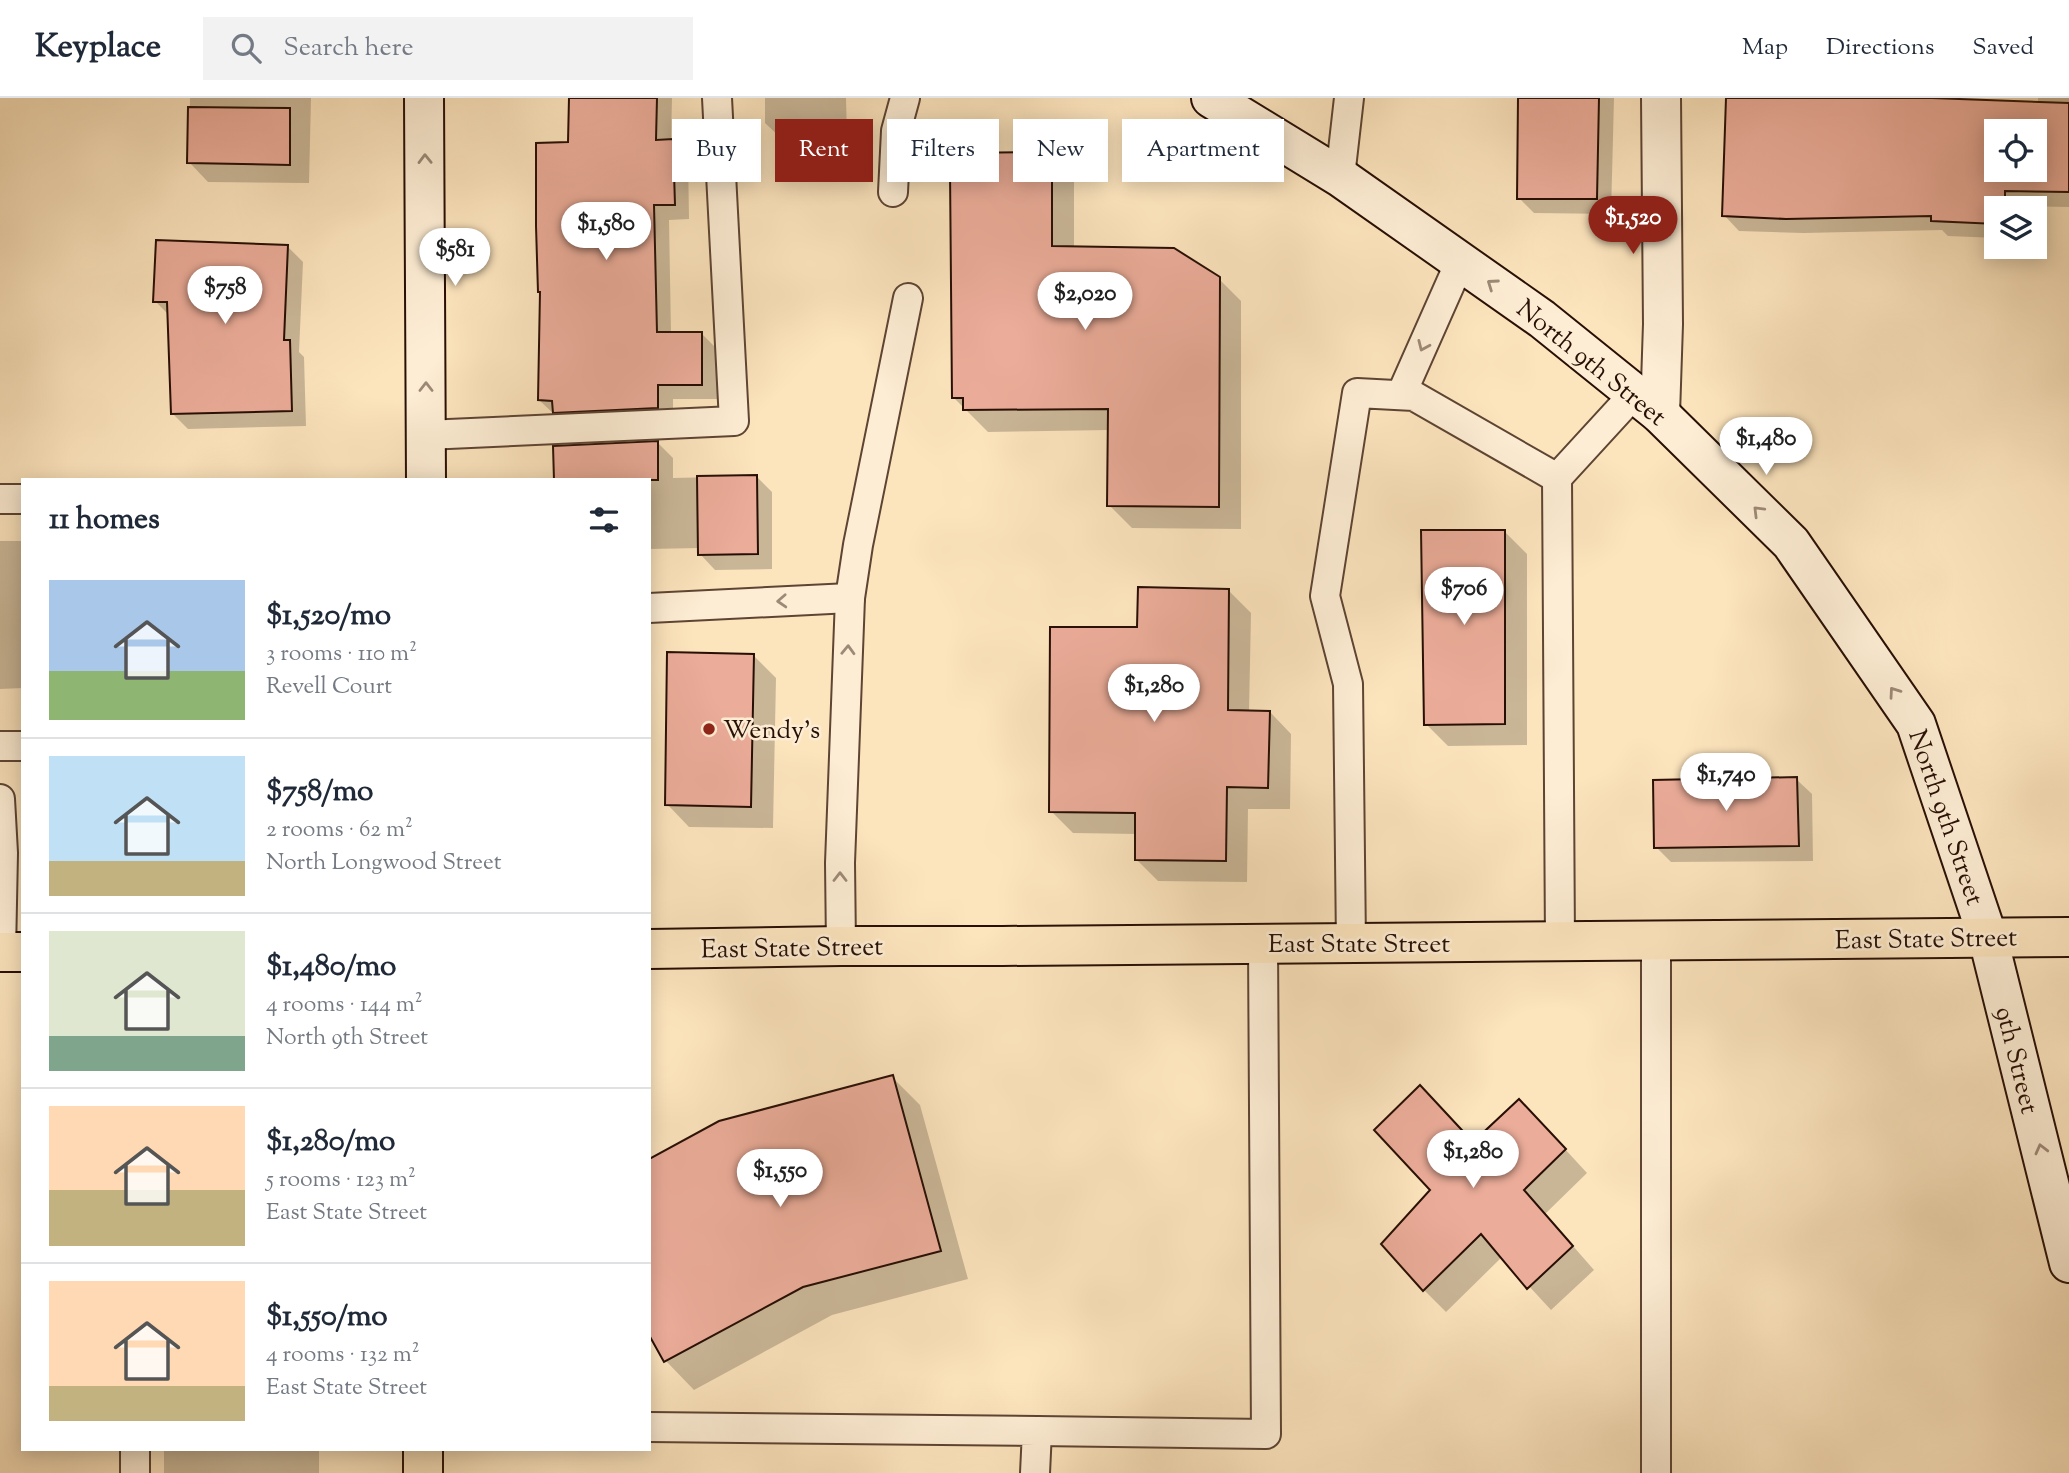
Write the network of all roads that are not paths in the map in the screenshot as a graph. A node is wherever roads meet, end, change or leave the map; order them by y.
1 (424, 98) edge
2 (717, 98) edge
3 (905, 98) edge
4 (1211, 98) edge
5 (1349, 98) edge
6 (1661, 98) edge
7 (1340, 177) junction
8 (893, 192) dead end
9 (1460, 261) junction
10 (908, 298) dead end
11 (1401, 395) junction
12 (1647, 404) junction
13 (426, 435) junction
14 (426, 478) edge
15 (1557, 478) junction
16 (0, 499) edge
17 (21, 499) edge
18 (850, 598) junction
19 (651, 608) edge
20 (0, 746) edge
21 (21, 746) edge
22 (0, 799) edge
23 (2069, 937) edge
24 (1988, 938) junction
25 (1656, 941) junction
26 (1560, 942) junction
27 (1263, 944) junction
28 (1351, 944) junction
29 (841, 946) junction
30 (651, 949) edge
31 (0, 952) edge
32 (21, 952) edge
33 (2069, 1263) edge
34 (651, 1427) edge
35 (1037, 1431) junction
36 (135, 1451) edge
37 (423, 1451) edge
38 (135, 1473) edge
39 (423, 1473) edge
40 (1035, 1473) edge
41 (1656, 1473) edge

13 -> 1 main road
2 - 13 lane
3 - 8 lane
4 - 7 main road, North 9th Street
5 - 7 lane
6 - 12 main road
7 - 9 main road, North 9th Street
9 -> 11 lane
12 -> 9 main road, North 9th Street
10 - 18 lane
11 - 15 lane
11 - 28 lane
12 - 15 lane
24 -> 12 main road, North 9th Street
13 - 14 main road
15 - 26 lane
16 - 17 lane
18 -> 19 lane
29 -> 18 lane
20 - 21 lane
22 - 31 lane
23 - 24 main road, East State Street
24 - 25 main road, East State Street
33 -> 24 main road, 9th Street
25 - 26 main road, East State Street
25 - 41 lane
26 - 28 main road, East State Street
27 - 28 main road, East State Street
27 - 29 main road, East State Street
27 - 35 lane
29 - 30 main road, East State Street
31 - 32 main road
34 - 35 lane
35 - 40 lane
36 - 38 lane
37 - 39 main road

